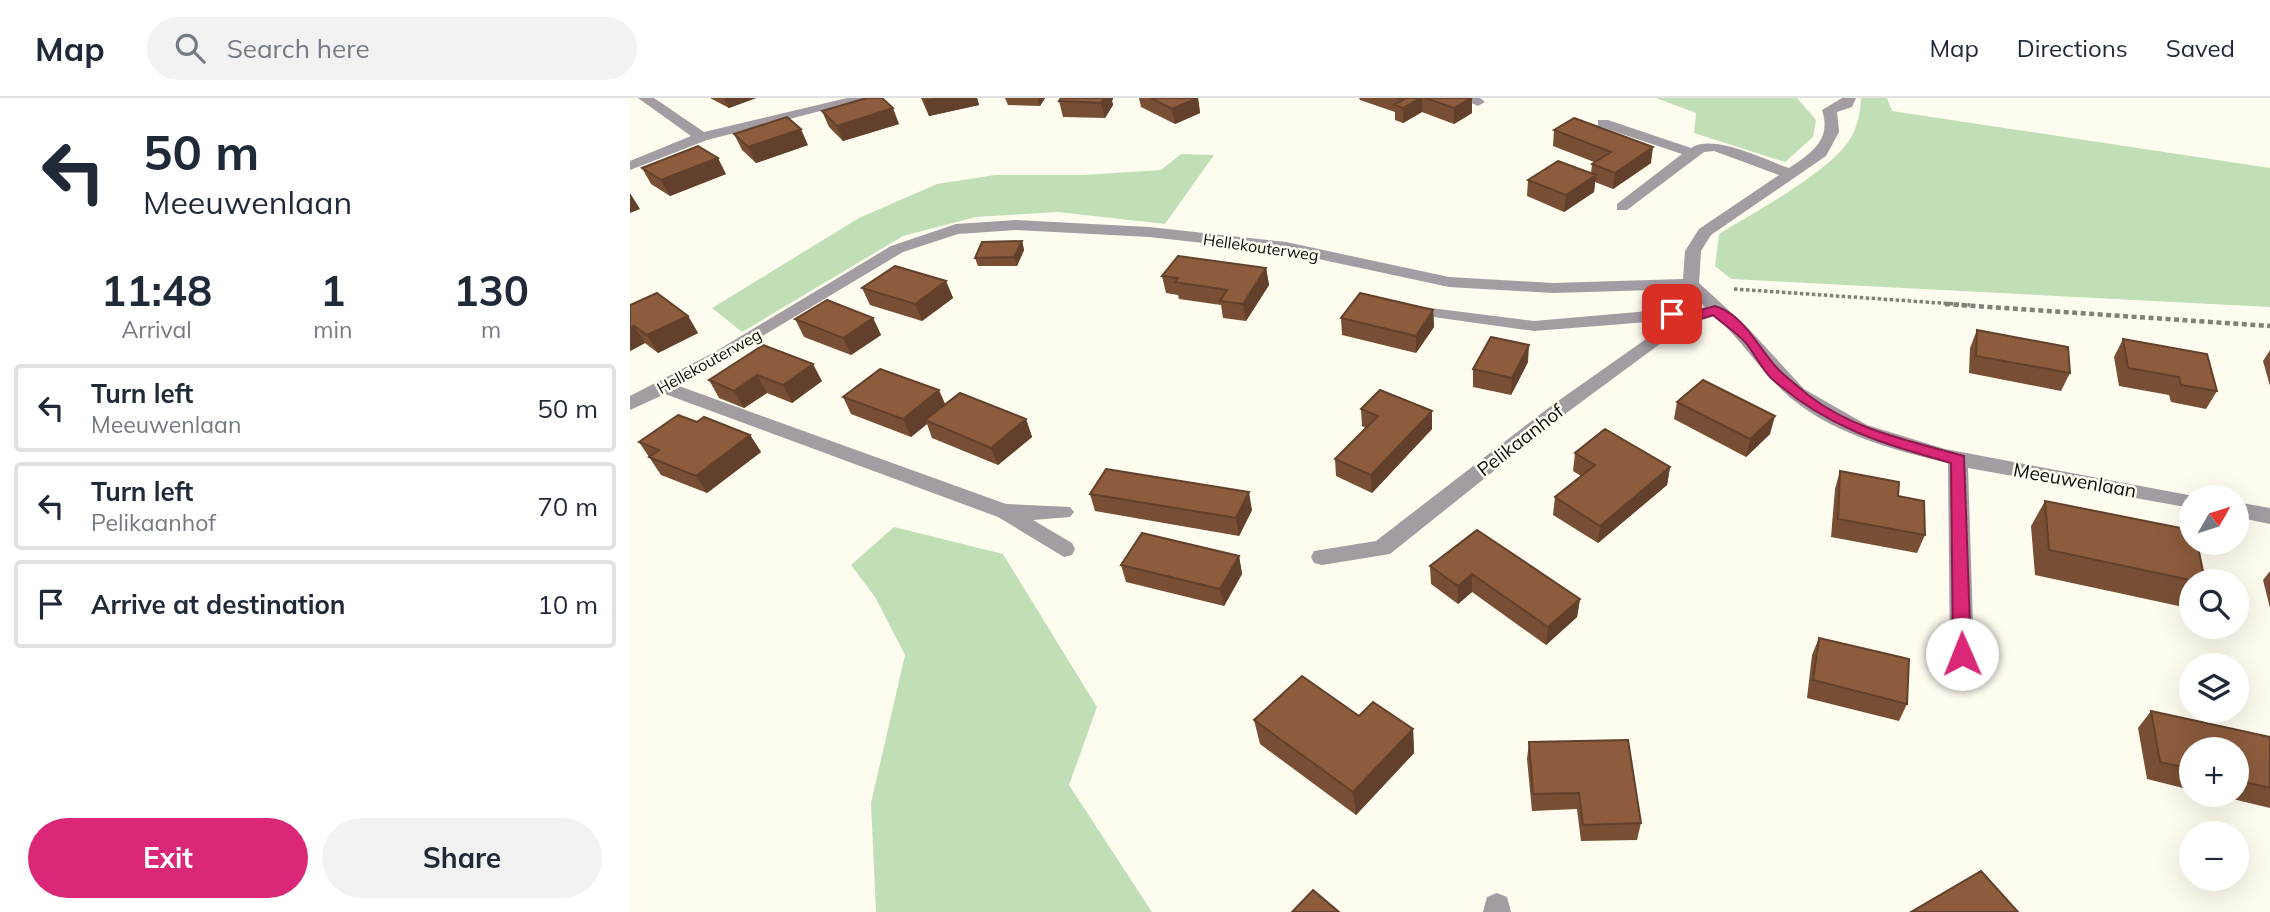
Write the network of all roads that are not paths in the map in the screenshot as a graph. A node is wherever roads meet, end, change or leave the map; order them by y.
1 (645, 98) edge
2 (864, 98) edge
3 (1815, 98) edge
4 (1849, 98) edge
5 (1829, 110) junction
6 (1603, 123) dead end
7 (702, 137) junction
8 (1692, 153) junction
9 (630, 166) edge
10 (1788, 173) junction
11 (1622, 207) dead end
12 (1691, 284) junction
13 (1382, 305) edge
14 (1715, 310) junction
15 (1687, 319) junction
16 (665, 387) junction
17 (630, 404) edge
18 (1958, 460) junction
19 (2179, 499) edge
20 (1005, 512) junction
21 (2249, 512) edge
22 (1063, 513) dead end
23 (2270, 516) edge
24 (1064, 549) dead end
25 (1322, 557) dead end
26 (1962, 654) dead end

1 - 7 street
2 - 7 street
3 - 5 street
4 - 5 street
5 - 10 street
6 - 8 street
7 - 9 street
8 - 10 street
8 - 11 street
10 - 12 street
12 - 14 street, Meeuwenlaan
12 - 16 street, Hellekouterweg
13 - 15 street
14 - 15 street, Pelikaanhof
14 - 18 street, Meeuwenlaan
15 - 25 street, Pelikaanhof
16 - 17 street, Hellekouterweg
16 - 20 street
18 - 19 street, Meeuwenlaan
18 - 26 street
20 - 22 street
20 - 24 street
21 - 23 street

